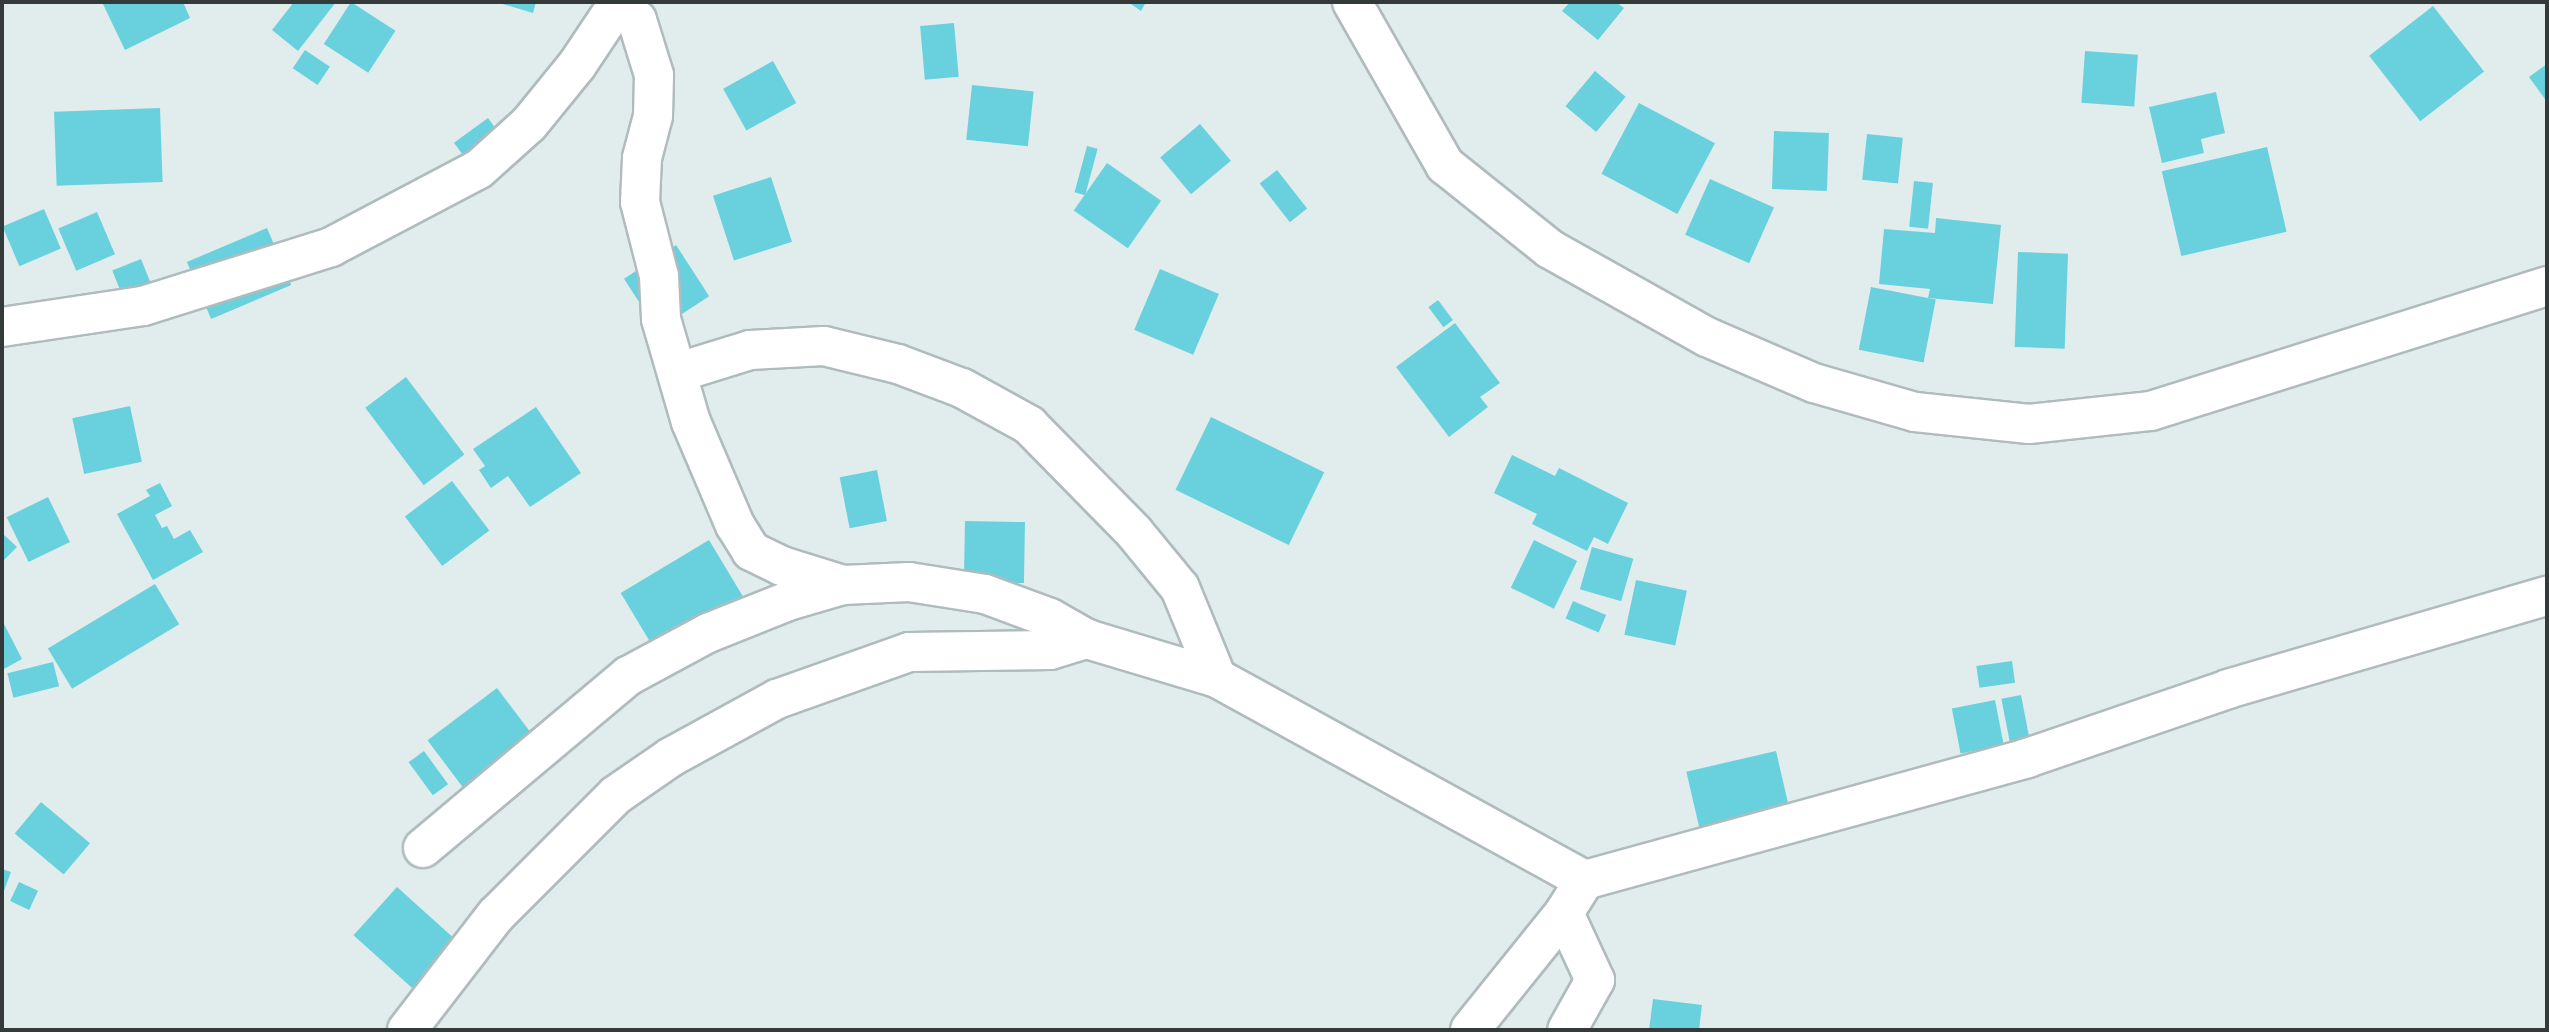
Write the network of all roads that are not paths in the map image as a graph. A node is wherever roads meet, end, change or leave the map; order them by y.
1 (1352, 2) edge
2 (618, 3) edge
3 (2547, 286) edge
4 (2, 327) edge
5 (680, 372) junction
6 (843, 585) junction
7 (2547, 596) edge
8 (1087, 639) junction
9 (1217, 678) junction
10 (423, 848) dead end
11 (1585, 880) junction
12 (1564, 913) junction
13 (407, 1030) edge
14 (1470, 1030) edge
15 (1567, 1030) edge

1 - 3 street
2 - 4 street
2 - 5 street
5 - 6 street
5 - 9 street
6 - 8 street
6 - 10 street
7 - 11 street
8 - 9 street
8 - 13 street
9 - 11 street
11 - 12 street
12 - 14 street
12 - 15 street

